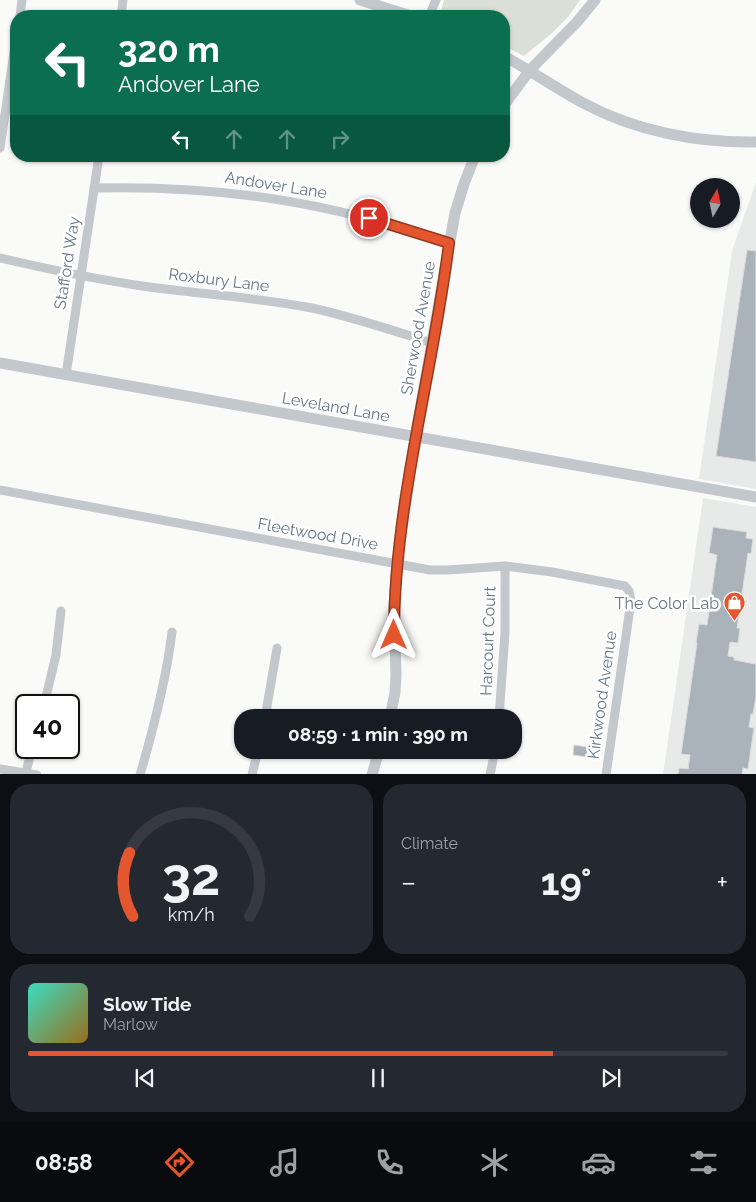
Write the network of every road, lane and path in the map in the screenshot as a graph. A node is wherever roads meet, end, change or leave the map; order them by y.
1 (360, 0) edge
2 (595, 0) edge
3 (392, 10) edge
4 (510, 59) edge
5 (530, 70) junction
6 (10, 80) edge
7 (510, 96) edge
8 (756, 142) edge
9 (0, 148) edge
10 (98, 162) edge
11 (473, 162) edge
12 (94, 188) junction
13 (449, 243) junction
14 (0, 258) edge
15 (80, 276) junction
16 (432, 343) junction
17 (0, 363) edge
18 (66, 375) junction
19 (415, 438) junction
20 (0, 490) edge
21 (756, 497) edge
22 (397, 563) junction
23 (505, 566) junction
24 (629, 590) joint
25 (61, 611) dead end
26 (172, 632) dead end
27 (277, 648) dead end
28 (47, 694) edge
29 (267, 709) edge
30 (392, 709) edge
31 (500, 709) edge
32 (29, 759) edge
33 (256, 759) edge
34 (376, 759) edge
35 (493, 759) edge
36 (0, 769) edge
37 (26, 772) junction
38 (37, 774) edge
39 (140, 774) edge
40 (252, 774) edge
41 (372, 774) edge
42 (490, 774) edge
43 (606, 774) edge

1 - 3 street
2 - 5 street
4 - 5 street
5 - 7 street
5 - 8 street
6 - 9 street
10 - 12 street, Stafford Way
11 - 13 street, Sherwood Avenue
12 - 13 street, Andover Lane
12 - 15 street, Stafford Way
13 - 16 street, Sherwood Avenue
14 - 15 street, Roxbury Lane
15 - 16 street, Roxbury Lane
15 - 18 street, Stafford Way
16 - 19 street, Sherwood Avenue
17 - 18 street, Leveland Lane
18 - 19 street, Leveland Lane
19 - 21 street, Leveland Lane
19 - 22 street, Sherwood Avenue
20 - 22 street, Fleetwood Drive
22 - 23 street, Fleetwood Drive
22 - 30 street, Sherwood Avenue
23 - 24 street, Fleetwood Drive
23 - 31 street, Harcourt Court
24 - 43 street, Kirkwood Avenue
25 - 28 street
26 - 39 street
27 - 29 street
32 - 37 street
33 - 40 street
34 - 41 street
35 - 42 street
36 - 37 street
37 - 38 street

